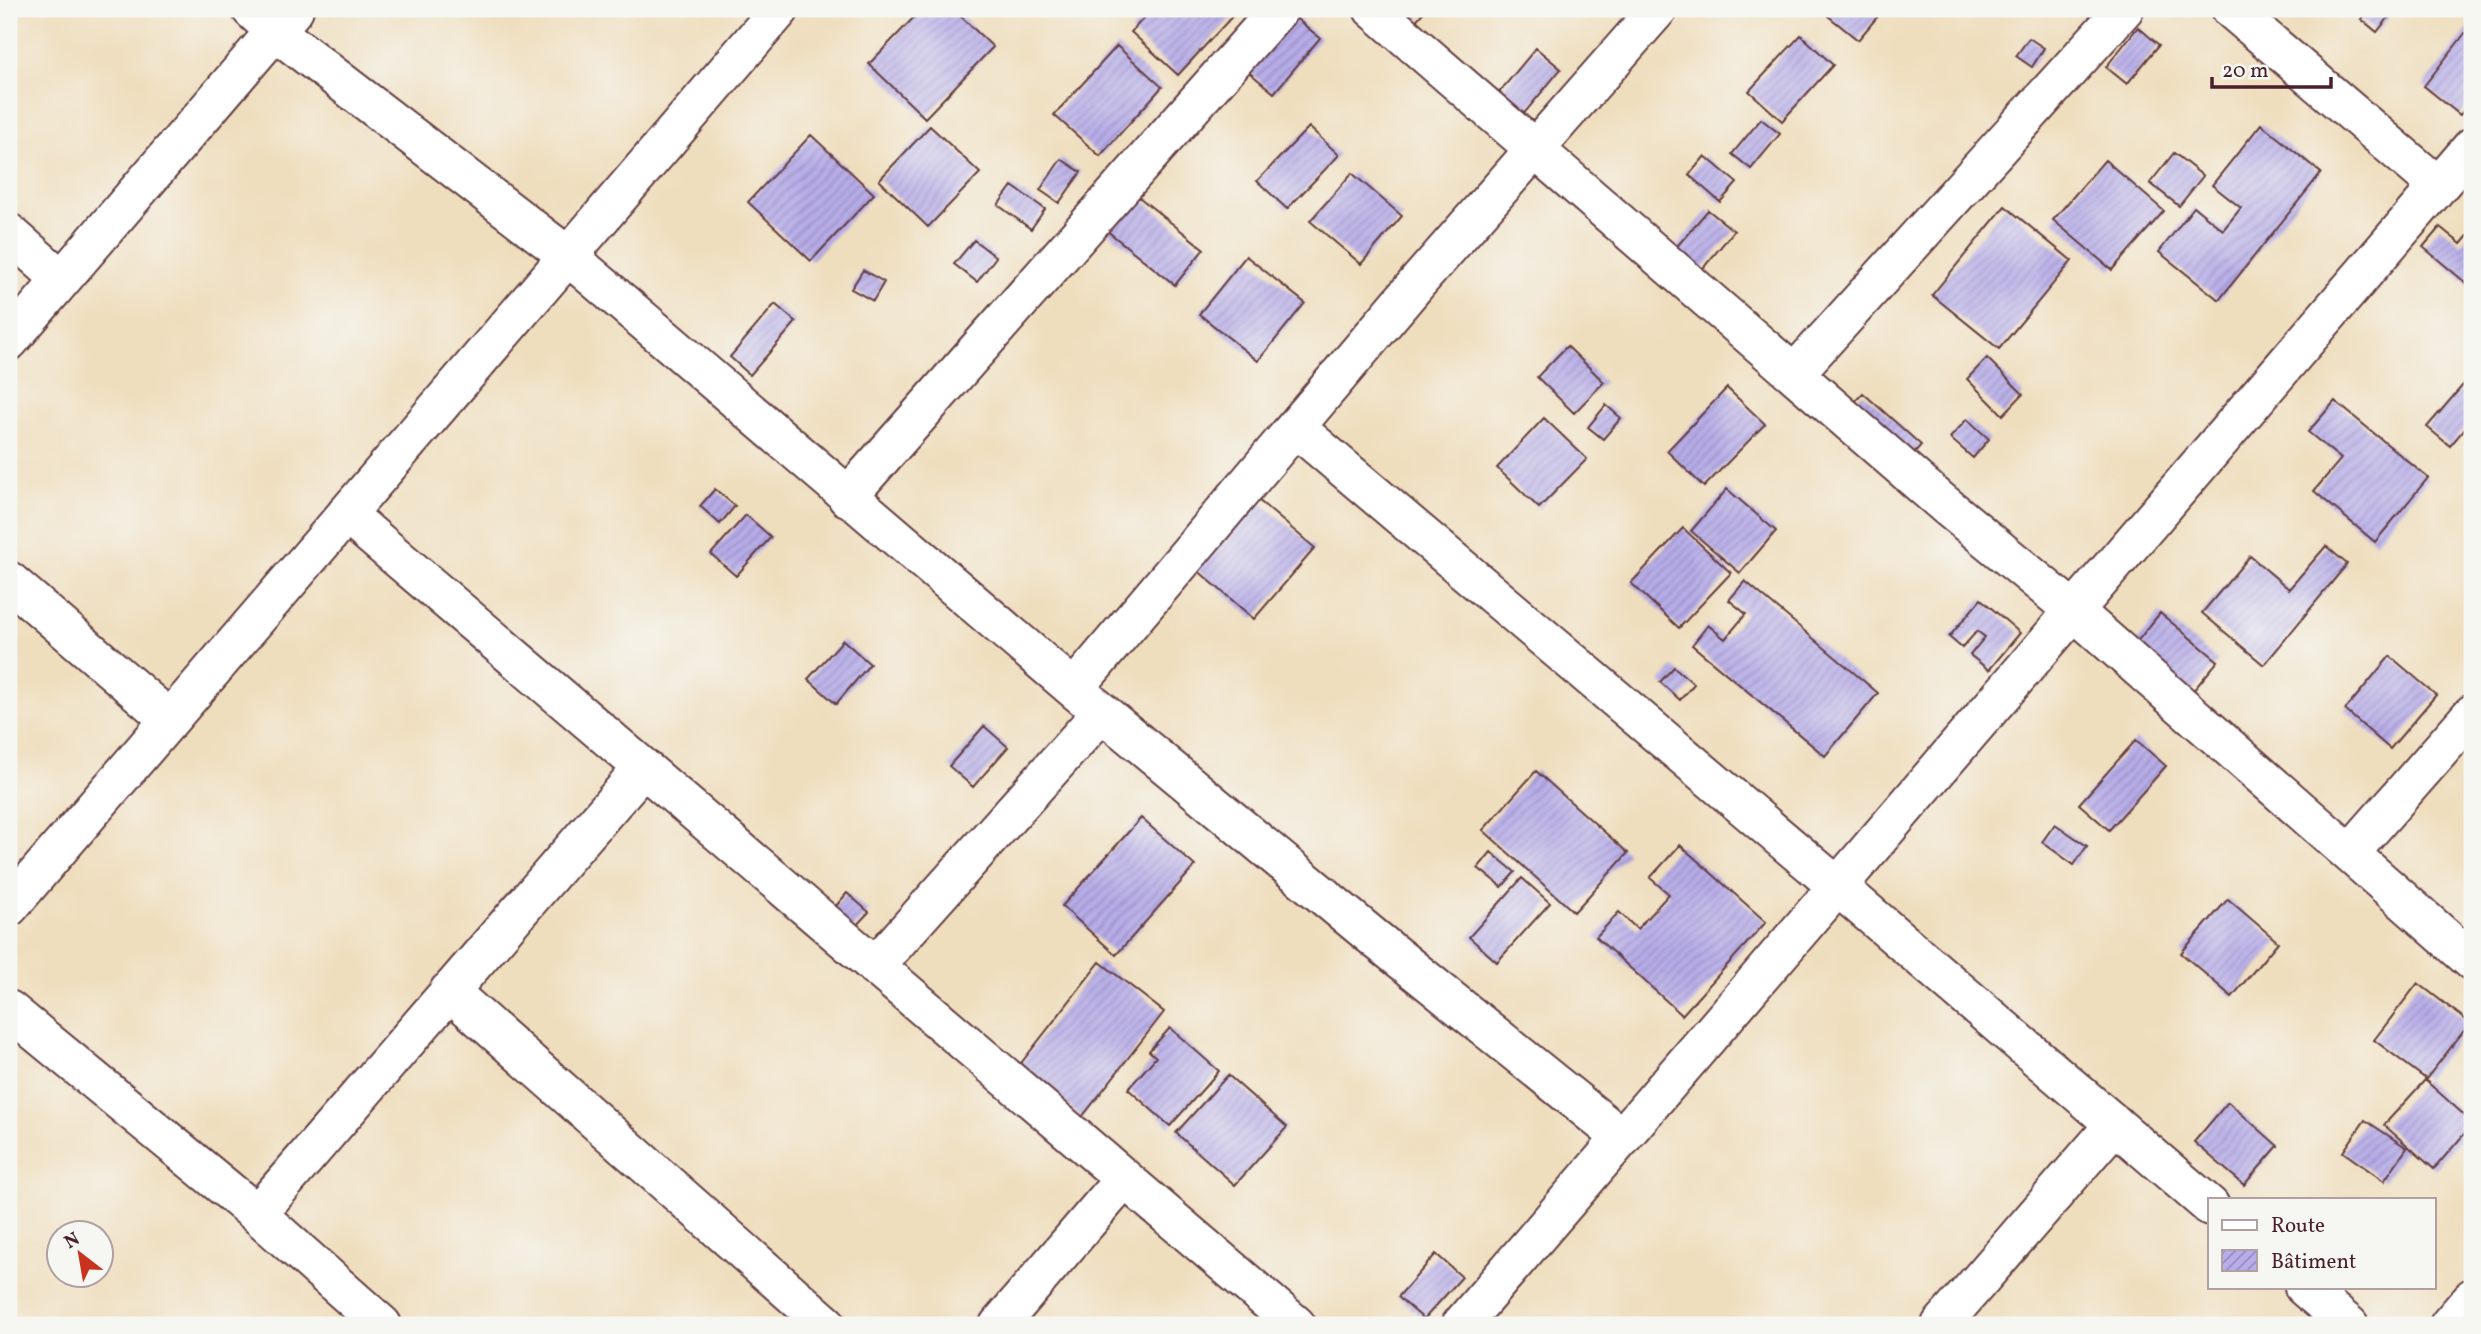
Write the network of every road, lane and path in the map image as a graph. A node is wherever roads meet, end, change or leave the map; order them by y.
1 (780, 9) edge
2 (1279, 9) edge
3 (1373, 9) edge
4 (1658, 9) edge
5 (2124, 9) edge
6 (2231, 9) edge
7 (273, 16) edge
8 (2472, 147) edge
9 (1534, 149) junction
10 (2438, 186) junction
11 (9, 233) edge
12 (568, 256) junction
13 (61, 279) junction
14 (9, 341) edge
15 (1794, 374) junction
16 (1296, 428) junction
17 (848, 496) junction
18 (346, 514) junction
19 (9, 581) edge
20 (2074, 611) junction
21 (1088, 700) junction
22 (2472, 714) edge
23 (169, 719) junction
24 (643, 768) junction
25 (2350, 853) junction
26 (1837, 886) junction
27 (9, 906) edge
28 (2472, 961) edge
29 (875, 966) junction
30 (449, 991) junction
31 (9, 1010) edge
32 (2115, 1124) junction
33 (1622, 1138) junction
34 (1124, 1179) junction
35 (2208, 1204) edge
36 (257, 1214) junction
37 (2305, 1288) edge
38 (2472, 1298) edge
39 (382, 1325) edge
40 (827, 1325) edge
41 (999, 1325) edge
42 (1296, 1325) edge
43 (1461, 1325) edge
44 (1941, 1325) edge
45 (2349, 1325) edge
46 (2449, 1325) edge

1 - 12 street
2 - 17 street
3 - 9 street
4 - 9 street
5 - 15 street
6 - 10 street
7 - 12 street
7 - 13 street
8 - 10 street
9 - 15 street
9 - 16 street
10 - 20 street
11 - 13 street
12 - 17 street
12 - 18 street
13 - 14 street
15 - 20 street
16 - 21 street
16 - 26 street
17 - 21 street
18 - 23 street
18 - 24 street
19 - 23 street
20 - 25 street
20 - 26 street
21 - 29 street
21 - 33 street
22 - 25 street
23 - 27 street
24 - 29 street
24 - 30 street
25 - 28 street
26 - 32 street
26 - 33 street
29 - 34 street
30 - 36 street
30 - 40 street
31 - 36 street
32 - 35 street
32 - 44 street
33 - 43 street
34 - 41 street
34 - 42 street
36 - 39 street
37 - 45 street
38 - 46 street

